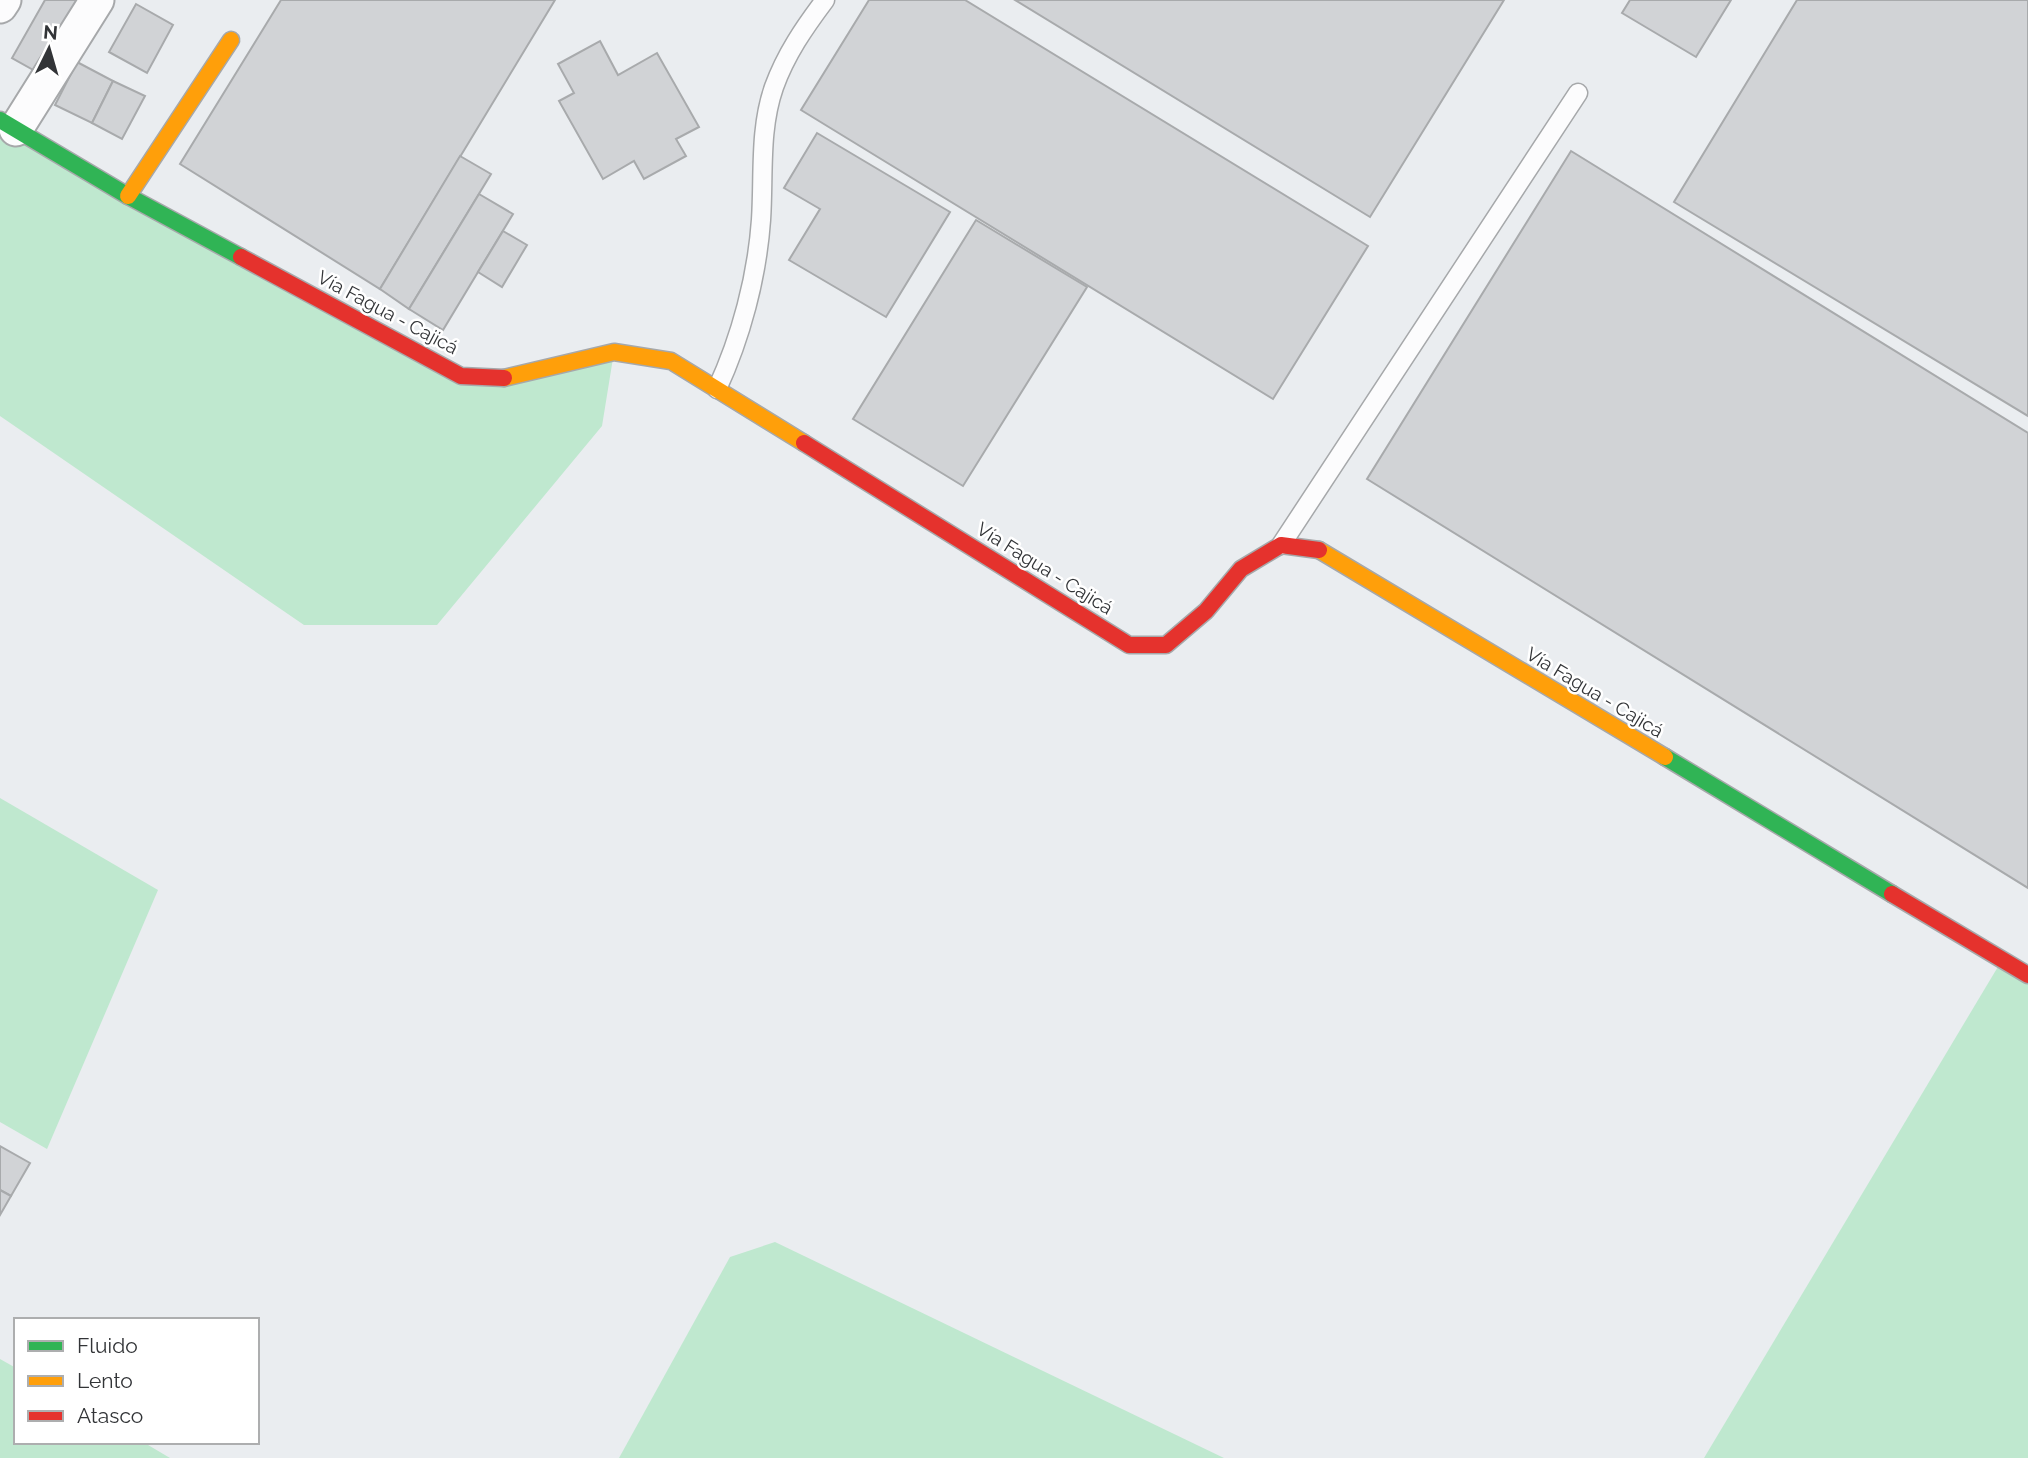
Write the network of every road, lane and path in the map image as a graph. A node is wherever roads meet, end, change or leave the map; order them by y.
1 (4, 0) edge
2 (97, 0) edge
3 (825, 0) edge
4 (0, 6) edge
5 (231, 40) dead end
6 (1578, 93) dead end
7 (8, 124) edge
8 (128, 196) junction
9 (717, 389) junction
10 (1281, 545) junction
11 (2028, 975) edge

1 - 4 street
2 - 7 street
3 - 9 lane
5 - 8 street
6 - 10 lane
7 - 8 street, Vía Fagua - Cajicá
8 - 9 street, Vía Fagua - Cajicá
9 - 10 street, Vía Fagua - Cajicá
10 - 11 street, Vía Fagua - Cajicá

